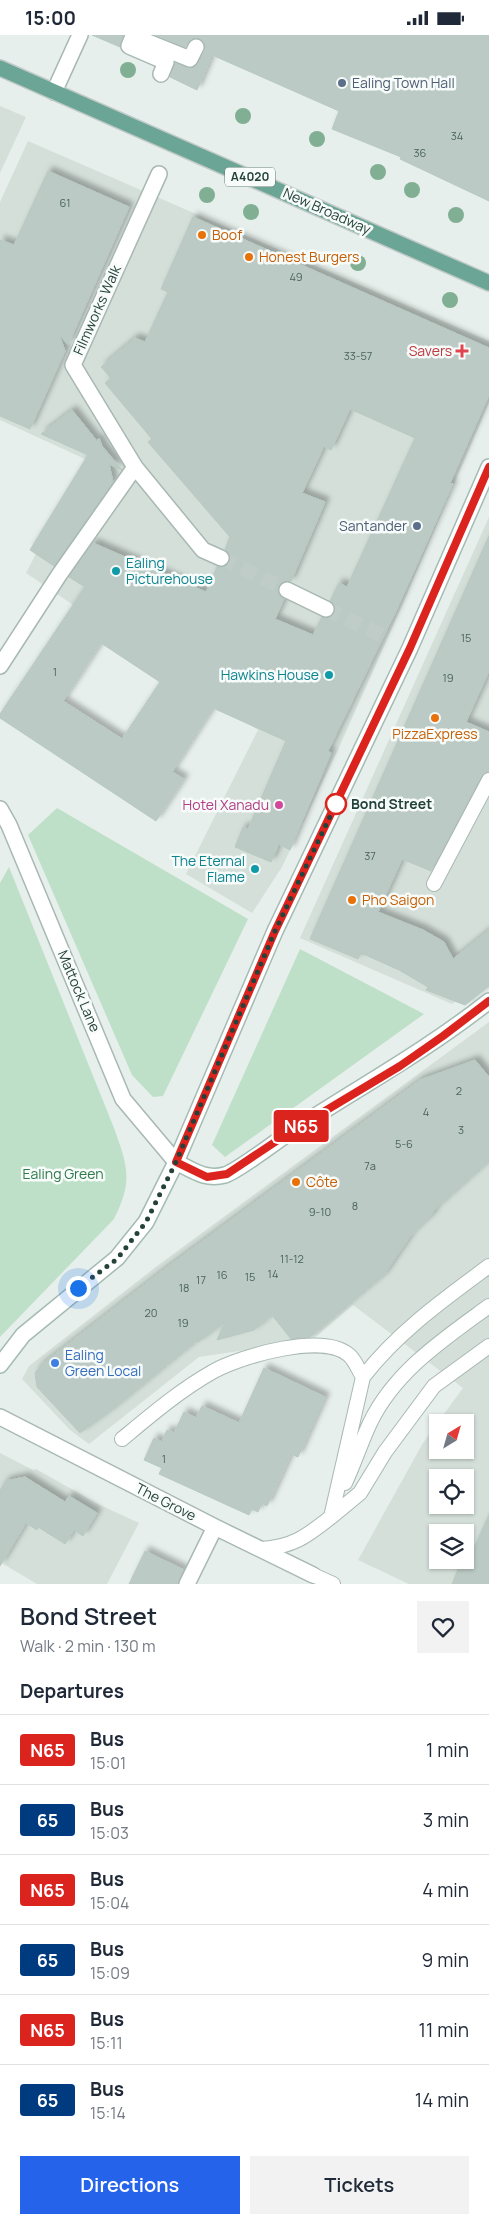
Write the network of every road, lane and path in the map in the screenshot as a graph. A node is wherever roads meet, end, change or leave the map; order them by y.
1 (80, 35) edge
2 (196, 47) dead end
3 (0, 68) edge
4 (161, 74) dead end
5 (54, 92) junction
6 (159, 174) dead end
7 (489, 283) edge
8 (135, 467) junction
9 (489, 467) edge
10 (221, 558) tunnel mouth
11 (287, 590) tunnel mouth
12 (326, 609) tunnel mouth
13 (0, 666) edge
14 (489, 780) edge
15 (0, 809) edge
16 (434, 884) dead end
17 (489, 1001) edge
18 (176, 1162) junction
19 (489, 1266) edge
20 (489, 1306) edge
21 (489, 1346) edge
22 (0, 1365) edge
23 (364, 1377) junction
24 (0, 1417) edge
25 (122, 1439) dead end
26 (331, 1517) junction
27 (215, 1527) junction
28 (261, 1549) junction
29 (313, 1575) joint
30 (187, 1584) edge
31 (333, 1584) edge

1 - 5 street
2 - 4 street
3 - 5 main road, New Broadway / A4020
5 - 7 main road, New Broadway / A4020
6 - 8 street, Filmworks Walk
8 - 10 street, Filmworks Walk
8 - 13 street
9 - 18 street
11 - 12 street
14 - 16 lane
15 - 18 street, Mattock Lane
17 - 18 street
18 - 22 street
19 - 23 lane
20 - 26 lane
21 - 26 lane
23 - 25 lane
23 - 26 lane
24 - 27 street, The Grove
26 - 28 lane
27 - 28 street, The Grove
27 - 30 street
28 - 29 street, The Grove
29 - 31 lane, The Grove

